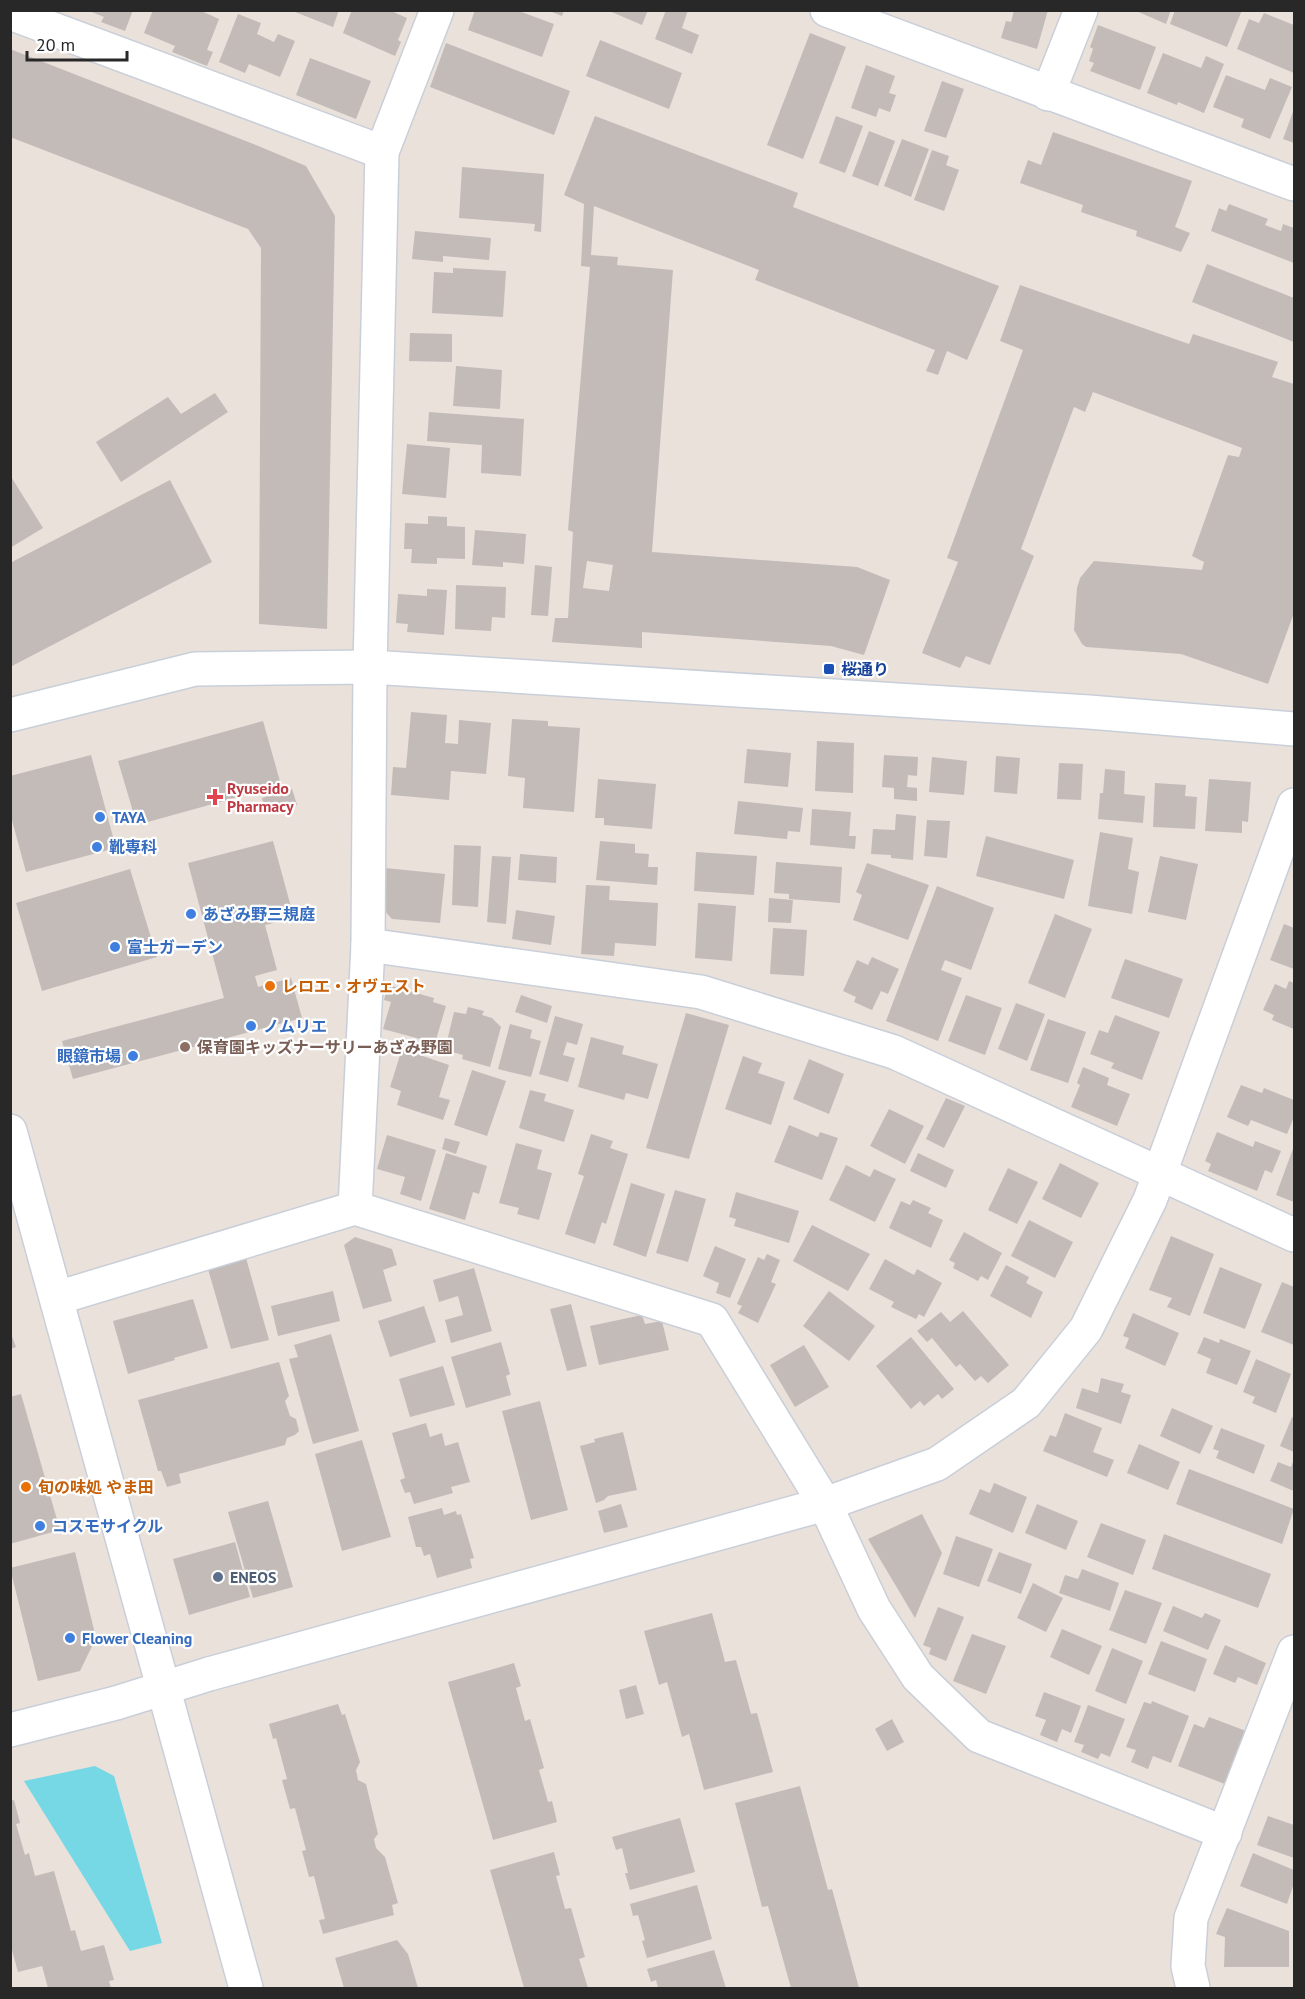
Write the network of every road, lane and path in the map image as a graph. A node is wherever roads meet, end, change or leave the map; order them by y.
1 (437, 10) edge
2 (827, 10) edge
3 (1081, 10) edge
4 (10, 13) edge
5 (1048, 94) junction
6 (382, 152) junction
7 (1294, 184) edge
8 (370, 667) junction
9 (10, 715) edge
10 (1294, 729) edge
11 (1294, 805) edge
12 (368, 945) junction
13 (10, 1131) edge
14 (1160, 1174) junction
15 (354, 1208) junction
16 (1294, 1235) edge
17 (57, 1298) junction
18 (825, 1504) junction
19 (1294, 1652) edge
20 (164, 1689) junction
21 (10, 1731) edge
22 (1225, 1833) junction
23 (246, 1989) edge
24 (1193, 1989) edge

1 - 6 street
2 - 5 street
3 - 5 street
4 - 6 street
5 - 7 street
6 - 8 street
8 - 9 street
8 - 10 street
8 - 12 street
11 - 14 street
12 - 14 street
12 - 15 street
13 - 17 street
14 - 16 street
14 - 18 street
15 - 17 street
15 - 18 street
17 - 20 street
18 - 20 street
18 - 22 street
19 - 22 street
20 - 21 street
20 - 23 street
22 - 24 street

